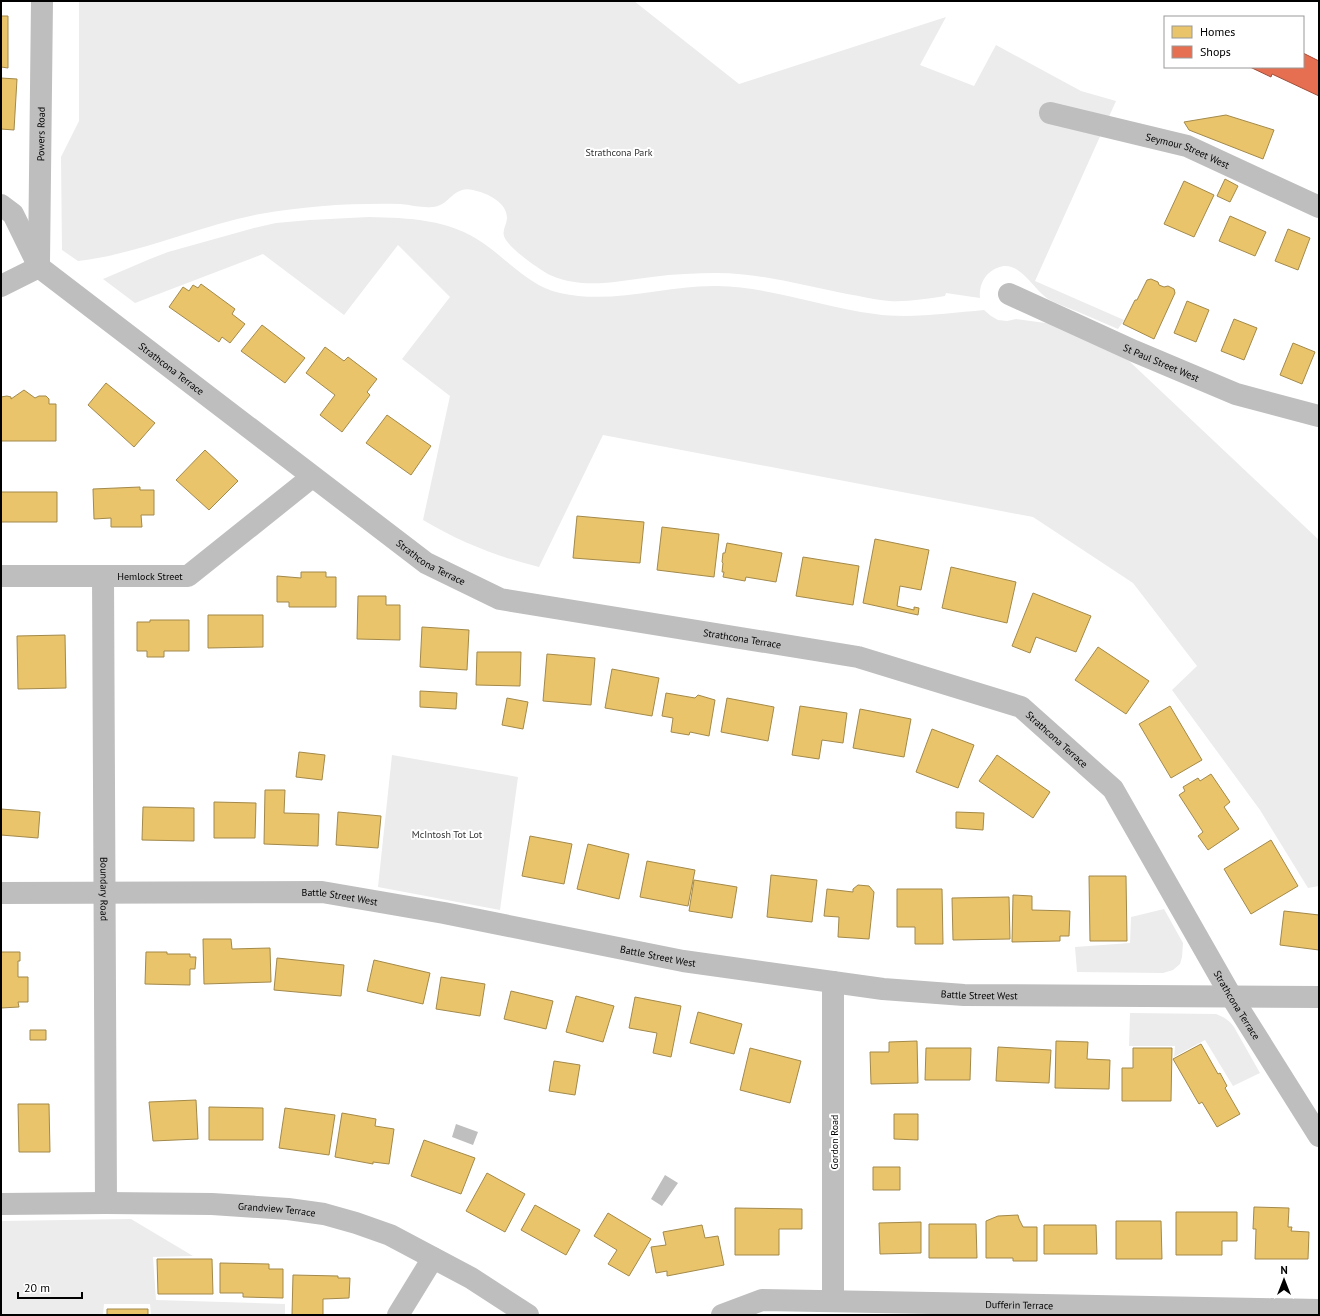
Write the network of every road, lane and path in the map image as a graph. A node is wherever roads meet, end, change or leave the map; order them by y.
1 (42, 1) edge
2 (1050, 113) dead end
3 (1, 205) edge
4 (1319, 207) edge
5 (39, 268) junction
6 (1, 286) edge
7 (1009, 294) dead end
8 (1319, 416) edge
9 (312, 477) junction
10 (1, 576) edge
11 (102, 576) junction
12 (104, 892) junction
13 (1, 893) edge
14 (833, 982) junction
15 (1231, 996) junction
16 (1319, 996) edge
17 (1319, 1136) edge
18 (106, 1203) junction
19 (1, 1204) edge
20 (433, 1258) junction
21 (833, 1301) junction
22 (1319, 1310) edge
23 (398, 1315) edge
24 (528, 1315) edge
25 (722, 1315) edge

1 - 5 street, Powers Road
2 - 4 street, Seymour Street West
3 - 5 street
5 - 6 street
5 - 9 street, Strathcona Terrace
7 - 8 street, St Paul Street West
9 - 11 street, Hemlock Street
9 - 15 street, Strathcona Terrace
10 - 11 street, Hemlock Street
11 - 12 street, Boundary Road
12 - 13 street, Battle Street West
12 - 14 street, Battle Street West
12 - 18 street, Boundary Road
14 - 15 street, Battle Street West
14 - 21 street, Gordon Road
15 - 16 street, Battle Street West
15 - 17 street, Strathcona Terrace
18 - 19 street, Grandview Terrace
18 - 20 street, Grandview Terrace
20 - 23 street
20 - 24 street, Grandview Terrace
21 - 22 street, Dufferin Terrace
21 - 25 street, Dufferin Terrace

